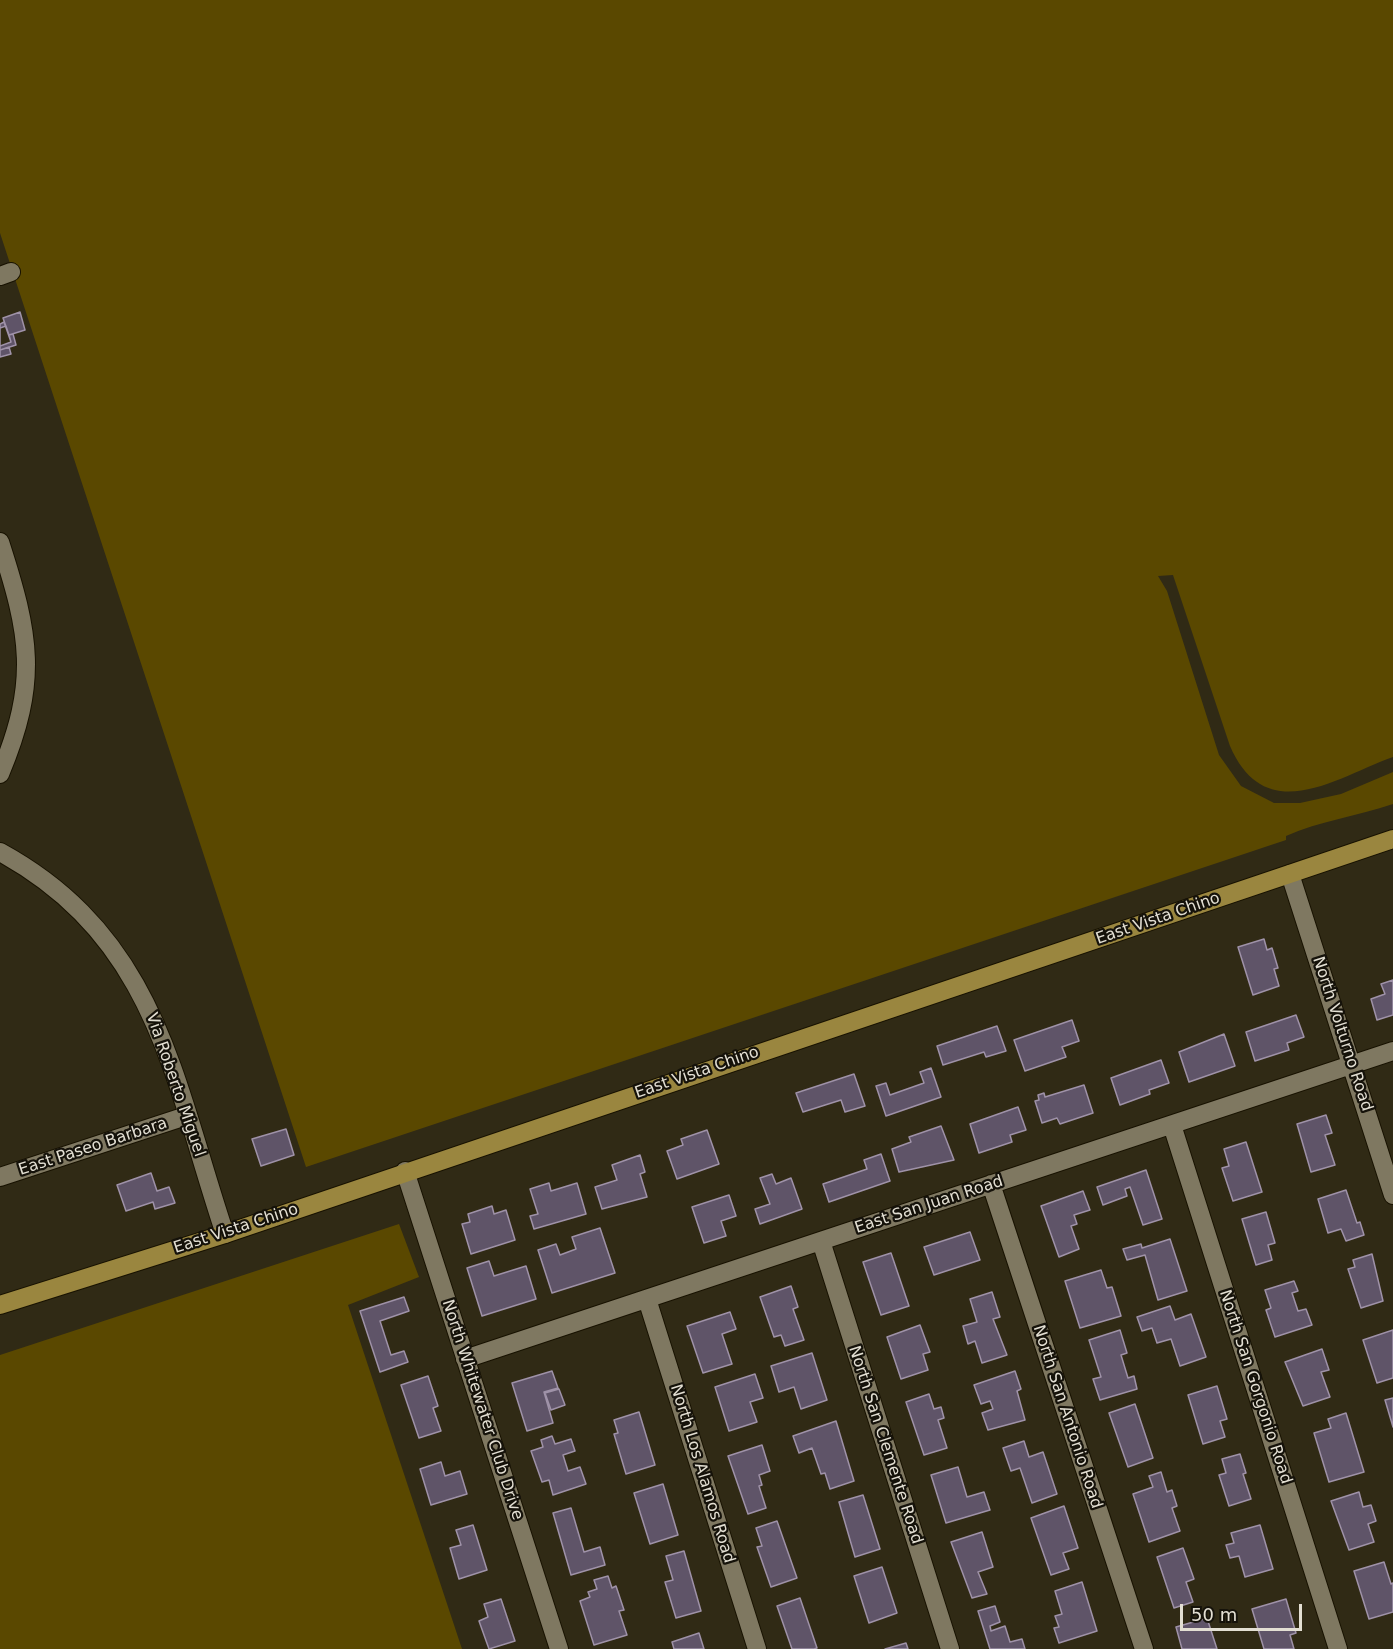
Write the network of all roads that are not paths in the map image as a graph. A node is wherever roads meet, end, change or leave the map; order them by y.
1 (0, 542) edge
2 (0, 774) edge
3 (1393, 839) edge
4 (0, 852) edge
5 (1290, 874) junction
6 (1393, 1051) edge
7 (1351, 1065) junction
8 (186, 1116) junction
9 (1172, 1125) junction
10 (405, 1171) junction
11 (0, 1177) edge
12 (991, 1184) junction
13 (1393, 1195) edge
14 (225, 1234) junction
15 (821, 1241) junction
16 (647, 1299) junction
17 (0, 1305) edge
18 (465, 1359) junction
19 (558, 1649) edge
20 (757, 1649) edge
21 (950, 1649) edge
22 (1143, 1649) edge
23 (1338, 1649) edge

1 - 2 street
3 - 5 main road, East Vista Chino
4 - 8 street, Via Roberto Miguel
5 - 7 street, North Volturno Road
5 - 10 main road, East Vista Chino
6 - 7 street, East San Juan Road
7 - 9 street, East San Juan Road
7 - 13 street, North Volturno Road
8 - 11 street, East Paseo Barbara
8 - 14 street, Via Roberto Miguel
9 - 12 street, East San Juan Road
9 - 23 street, North San Gorgonio Road
10 - 14 main road, East Vista Chino
10 - 18 street, North Whitewater Club Drive
12 - 15 street, East San Juan Road
12 - 22 street, North San Antonio Road
14 - 17 main road, East Vista Chino
15 - 16 street, East San Juan Road
15 - 21 street, North San Clemente Road
16 - 18 street, East San Juan Road
16 - 20 street, North Los Alamos Road
18 - 19 street, North Whitewater Club Drive

